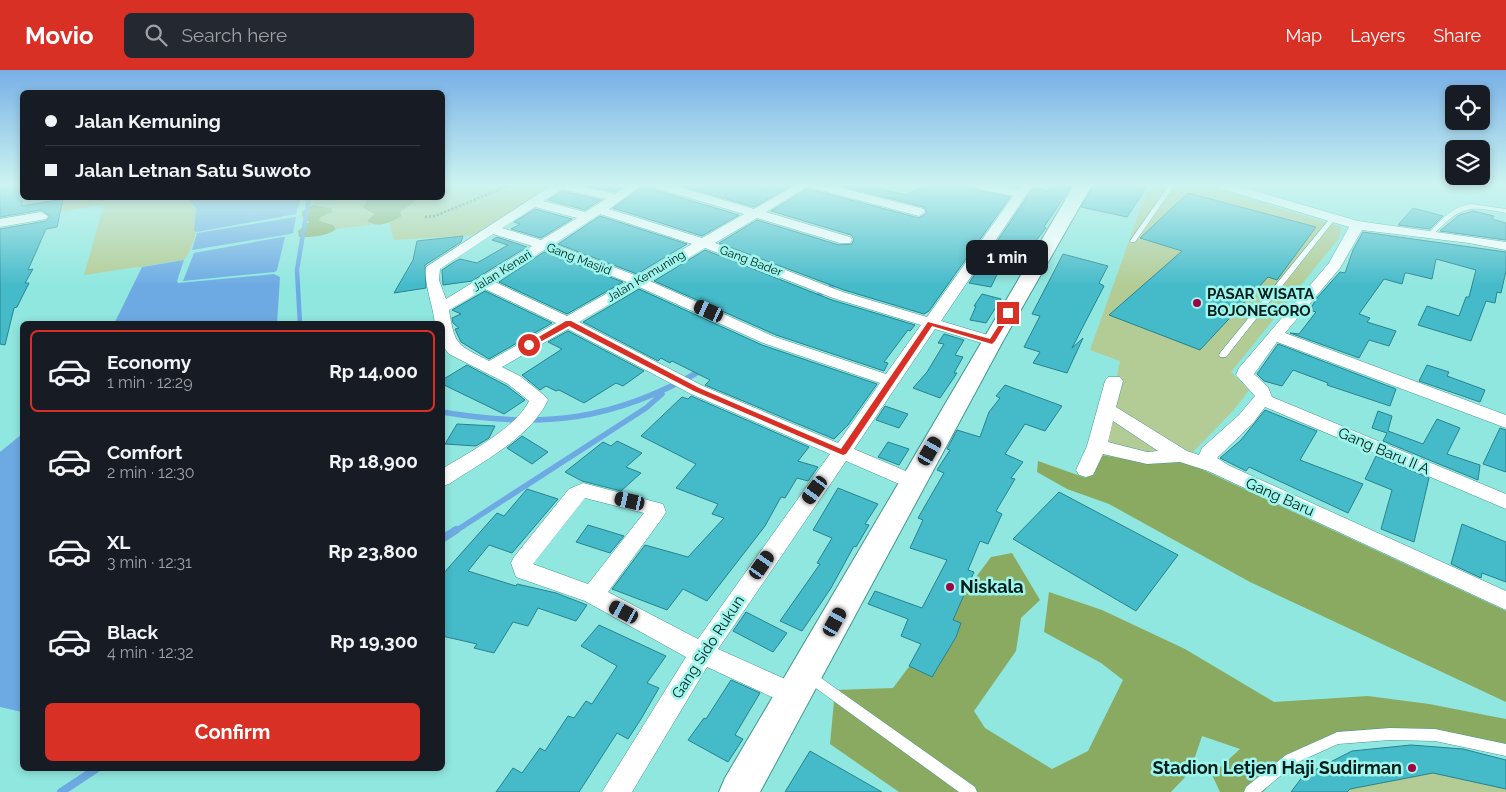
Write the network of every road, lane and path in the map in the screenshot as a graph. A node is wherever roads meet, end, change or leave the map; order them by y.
1 (1333, 218) edge
2 (25, 219) edge
3 (506, 219) edge
4 (585, 219) edge
5 (615, 219) edge
6 (744, 219) edge
7 (777, 219) edge
8 (1004, 219) edge
9 (1063, 219) edge
10 (1149, 219) edge
11 (1335, 219) edge
12 (1447, 219) edge
13 (503, 221) junction
14 (0, 223) edge
15 (1357, 226) junction
16 (490, 229) junction
17 (1431, 234) junction
18 (559, 236) junction
19 (845, 240) dead end
20 (1133, 241) dead end
21 (703, 243) junction
22 (543, 245) junction
23 (1506, 246) edge
24 (638, 281) junction
25 (484, 283) junction
26 (441, 308) junction
27 (443, 321) edge
28 (568, 323) junction
29 (931, 324) junction
30 (1275, 335) junction
31 (445, 337) edge
32 (992, 341) junction
33 (1223, 356) dead end
34 (489, 368) junction
35 (890, 381) junction
36 (1114, 381) dead end
37 (1262, 400) junction
38 (1106, 409) junction
39 (1506, 422) edge
40 (1097, 446) junction
41 (843, 452) junction
42 (1180, 456) junction
43 (1211, 465) junction
44 (1086, 470) dead end
45 (445, 477) edge
46 (912, 482) junction
47 (1506, 502) edge
48 (593, 595) junction
49 (1506, 601) edge
50 (702, 653) junction
51 (800, 685) junction
52 (1506, 750) edge
53 (616, 792) edge
54 (739, 792) edge
55 (970, 792) edge
56 (1251, 792) edge

1 - 33 lane
2 - 14 street
3 - 13 street
4 - 18 street, Jalan Kenari
5 - 21 street, Gang Bader
6 - 21 street, Jalan Kemuning
7 - 19 street
8 - 29 street, Gang Sido Rukun
9 - 32 main road
10 - 20 lane
11 - 15 street
12 - 17 lane
13 - 16 street
13 - 18 street
15 - 17 street
15 - 30 street
16 - 22 street, Gang Masjid
16 - 26 street
17 - 23 street
18 - 22 street, Jalan Kenari
21 - 24 street, Jalan Kemuning
21 - 29 street, Gang Bader
22 - 24 street, Gang Masjid
22 - 25 street, Jalan Kenari
24 - 28 street, Jalan Kemuning
24 - 35 street, Gang Masjid
25 - 26 street, Jalan Kenari
25 - 28 street
26 - 27 street
28 - 34 street, Jalan Kemuning
28 - 41 street
29 - 32 street
29 - 35 street, Gang Sido Rukun
30 - 37 street
30 - 39 street
31 - 34 street
32 - 46 main road
34 - 45 street
35 - 41 street, Gang Sido Rukun
36 - 38 street
37 - 43 street
37 - 47 street, Gang Baru II A
38 - 40 street
38 - 42 street
40 - 42 street
40 - 44 street
41 - 46 street
41 - 50 street, Gang Sido Rukun
42 - 43 street, Gang Baru
43 - 49 street, Gang Baru
46 - 51 main road
48 - 48 street
48 - 50 street
50 - 51 street
50 - 53 street, Gang Sido Rukun
51 - 54 main road
51 - 55 lane
52 - 56 lane

